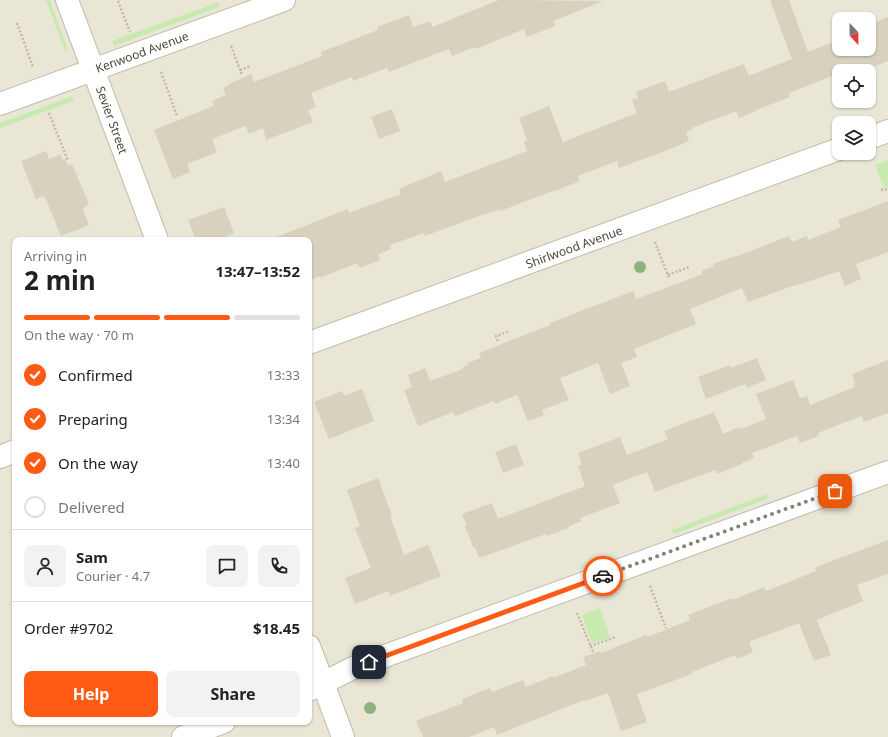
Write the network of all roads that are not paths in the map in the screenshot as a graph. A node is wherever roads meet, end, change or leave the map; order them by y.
1 (67, 0) edge
2 (284, 0) edge
3 (94, 70) junction
4 (0, 104) edge
5 (888, 131) edge
6 (876, 135) edge
7 (832, 152) edge
8 (156, 237) edge
9 (312, 342) edge
10 (12, 452) edge
11 (0, 457) edge
12 (888, 472) edge
13 (312, 663) edge
14 (316, 686) edge
15 (216, 725) edge
16 (183, 737) edge
17 (343, 737) edge

1 - 3 street, Sevier Street
2 - 3 street, Kenwood Avenue
3 - 4 street, Kenwood Avenue
3 - 8 street, Sevier Street
5 - 6 street
7 - 9 street, Shirlwood Avenue
10 - 11 street
12 - 14 street
13 - 14 street
14 - 17 street
15 - 16 street

